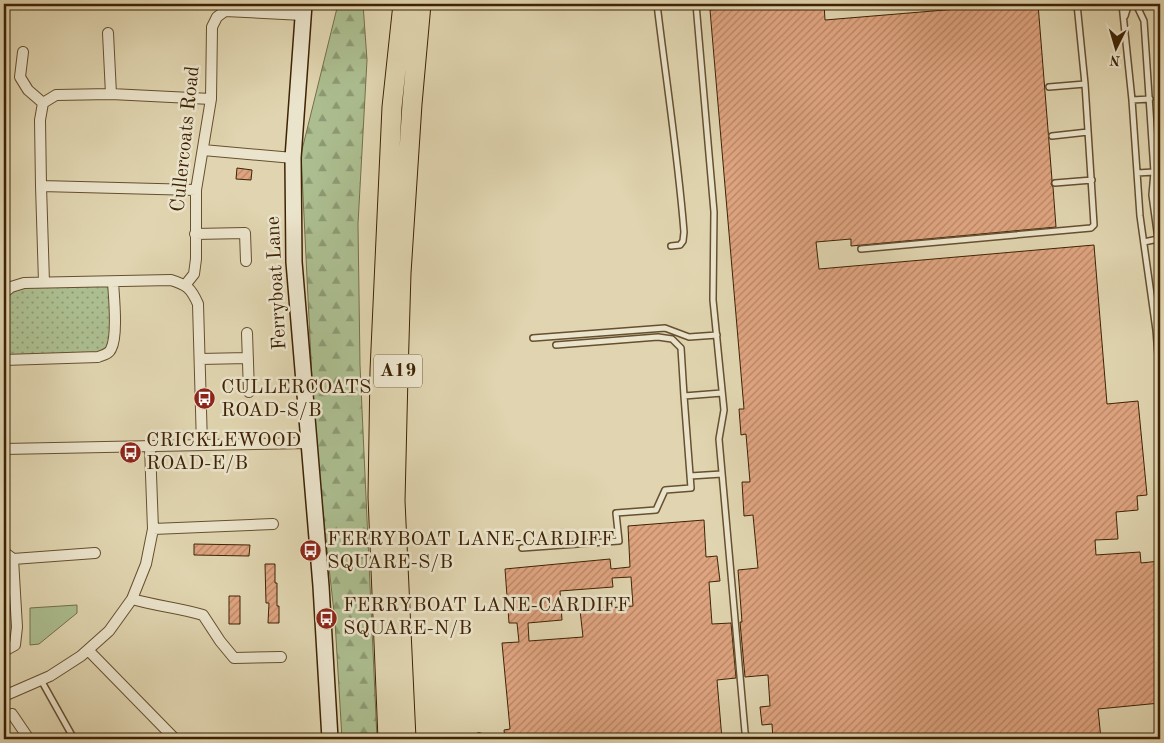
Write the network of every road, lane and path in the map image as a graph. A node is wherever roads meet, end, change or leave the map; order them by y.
1 (403, 4) edge
2 (421, 4) edge
3 (657, 4) edge
4 (696, 4) edge
5 (1077, 4) edge
6 (1129, 4) edge
7 (303, 9) edge
8 (108, 33) dead end
9 (23, 52) dead end
10 (1085, 84) junction
11 (1049, 86) dead end
12 (111, 94) junction
13 (212, 99) junction
14 (1150, 99) junction
15 (1132, 100) junction
16 (43, 103) junction
17 (1088, 132) junction
18 (1052, 136) dead end
19 (202, 150) junction
20 (293, 158) junction
21 (1154, 172) junction
22 (1137, 173) junction
23 (1092, 180) junction
24 (1056, 183) dead end
25 (1160, 183) edge
26 (1153, 184) junction
27 (41, 186) junction
28 (196, 190) junction
29 (196, 234) junction
30 (1144, 242) junction
31 (670, 246) dead end
32 (861, 249) dead end
33 (246, 261) dead end
34 (44, 282) junction
35 (113, 282) junction
36 (186, 284) junction
37 (4, 293) edge
38 (247, 333) dead end
39 (717, 335) junction
40 (533, 338) dead end
41 (556, 345) dead end
42 (248, 358) junction
43 (200, 359) junction
44 (4, 360) edge
45 (1160, 380) edge
46 (248, 392) dead end
47 (722, 393) junction
48 (684, 396) junction
49 (310, 442) junction
50 (202, 445) junction
51 (150, 447) junction
52 (4, 449) edge
53 (722, 474) junction
54 (690, 476) junction
55 (273, 524) dead end
56 (153, 529) junction
57 (4, 548) edge
58 (522, 548) dead end
59 (95, 554) dead end
60 (13, 558) junction
61 (132, 599) junction
62 (88, 650) junction
63 (4, 651) edge
64 (281, 656) dead end
65 (41, 680) junction
66 (4, 696) edge
67 (12, 714) dead end
68 (29, 739) edge
69 (74, 739) edge
70 (175, 739) edge
71 (330, 739) edge
72 (388, 739) edge
73 (406, 739) edge
74 (747, 739) edge

1 - 72 highway, A19
2 - 73 highway, A19
3 - 31 lane
4 - 39 lane
5 - 10 lane
6 - 14 lane
6 - 15 lane
7 - 13 street, Cullercoats Road
7 - 20 street, Ferryboat Lane
8 - 12 street
9 - 16 street
10 - 11 lane
10 - 17 lane
12 - 13 street
12 - 16 street
13 - 19 street, Cullercoats Road
14 - 15 lane
14 - 21 lane
15 - 22 lane
16 - 27 street
17 - 18 lane
17 - 23 lane
19 - 20 street
19 - 28 street, Cullercoats Road
20 - 49 street, Ferryboat Lane
21 - 22 lane
21 - 26 lane
22 - 30 lane
23 - 24 lane
23 - 32 lane
25 - 26 lane
26 - 30 lane
27 - 28 street
27 - 34 street
28 - 29 street, Cullercoats Road
29 - 33 street, Cullercoats Road
29 - 36 street, Cullercoats Road
30 - 45 lane
34 - 35 street
34 - 37 street
35 - 36 street
35 - 44 street
36 - 43 street
38 - 42 street
39 - 40 lane
39 - 47 lane
41 - 48 lane
42 - 43 street
42 - 46 street
43 - 50 street
47 - 48 lane
47 - 53 lane
48 - 54 lane
49 - 50 street
49 - 71 street, Ferryboat Lane
50 - 51 street
51 - 52 street
51 - 56 street
53 - 54 lane
53 - 74 lane
54 - 58 lane
55 - 56 street
56 - 61 street
57 - 60 street
59 - 60 street
60 - 63 street
61 - 62 street
61 - 64 street
62 - 65 street
62 - 70 street
65 - 66 street
65 - 69 lane
67 - 68 street

